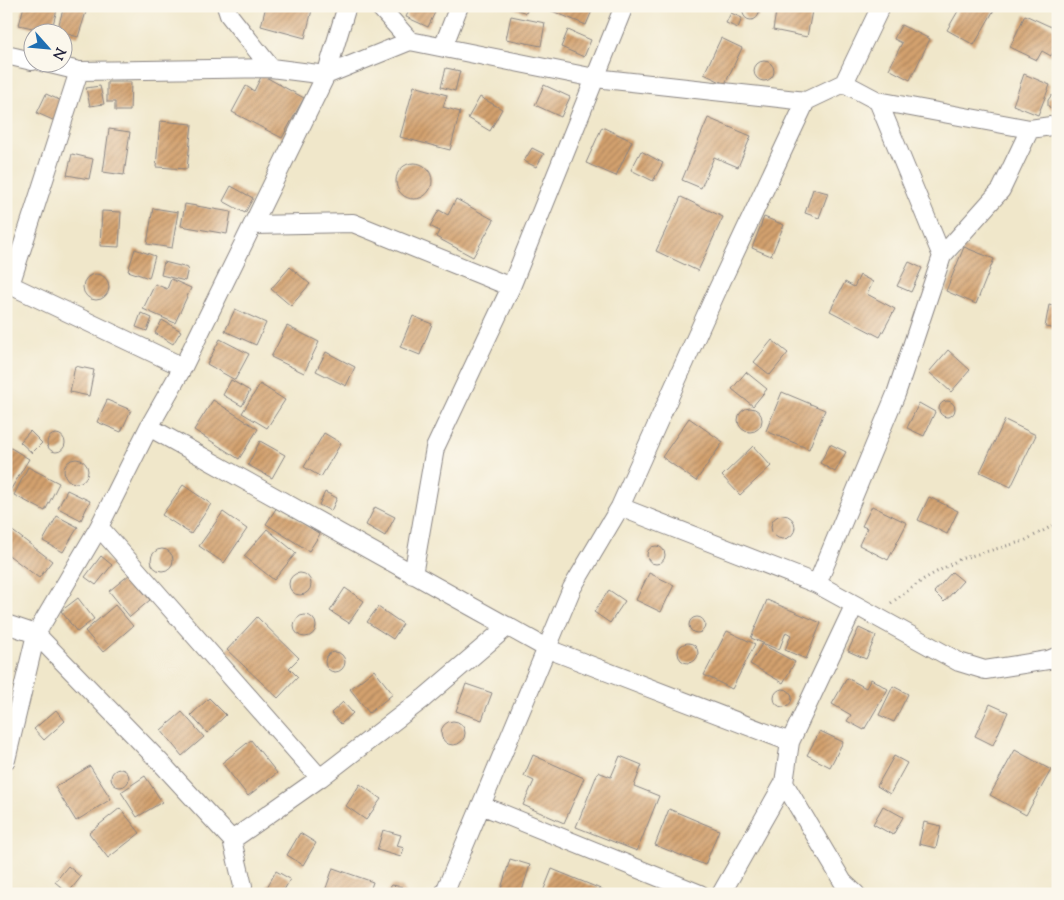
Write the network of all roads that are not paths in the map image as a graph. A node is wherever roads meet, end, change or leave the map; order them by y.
1 (226, 6) edge
2 (347, 6) edge
3 (379, 6) edge
4 (459, 6) edge
5 (624, 6) edge
6 (881, 6) edge
7 (410, 41) junction
8 (443, 48) junction
9 (6, 55) edge
10 (22, 58) edge
11 (72, 68) edge
12 (271, 68) junction
13 (79, 70) junction
14 (326, 75) junction
15 (595, 78) junction
16 (844, 83) junction
17 (806, 101) junction
18 (878, 101) junction
19 (1058, 125) edge
20 (1030, 129) junction
21 (253, 225) junction
22 (942, 256) junction
23 (8, 284) edge
24 (511, 288) junction
25 (183, 367) junction
26 (149, 427) junction
27 (620, 507) junction
28 (99, 527) junction
29 (413, 575) junction
30 (817, 584) junction
31 (854, 606) junction
32 (6, 624) edge
33 (508, 626) junction
34 (36, 634) junction
35 (548, 649) junction
36 (1058, 656) edge
37 (790, 742) junction
38 (6, 760) edge
39 (320, 778) junction
40 (784, 783) junction
41 (481, 805) junction
42 (232, 840) junction
43 (241, 894) edge
44 (444, 894) edge
45 (700, 894) edge
46 (721, 894) edge
47 (856, 894) edge

1 - 12 street
2 - 14 street
3 - 7 street
4 - 8 street
5 - 15 street
6 - 16 street
7 - 8 street
7 - 14 street
8 - 15 street
9 - 10 street
11 - 13 street
12 - 13 street
12 - 14 street
13 - 23 street
14 - 21 street
15 - 17 street
15 - 24 street
16 - 17 street
16 - 18 street
17 - 27 street
18 - 20 street
18 - 22 street
19 - 20 street
20 - 22 street
21 - 24 street
21 - 25 street
22 - 30 street
23 - 25 street
24 - 29 street
25 - 26 street
26 - 28 street
26 - 29 street
27 - 30 street
27 - 35 street
28 - 34 street
28 - 39 street
29 - 33 street
30 - 31 street
31 - 36 street
31 - 37 street
32 - 34 street
33 - 35 street
33 - 39 street
34 - 38 street
34 - 42 street
35 - 37 street
35 - 41 street
37 - 40 street
39 - 42 street
40 - 46 street
40 - 47 street
41 - 44 street
41 - 45 street
42 - 43 street

